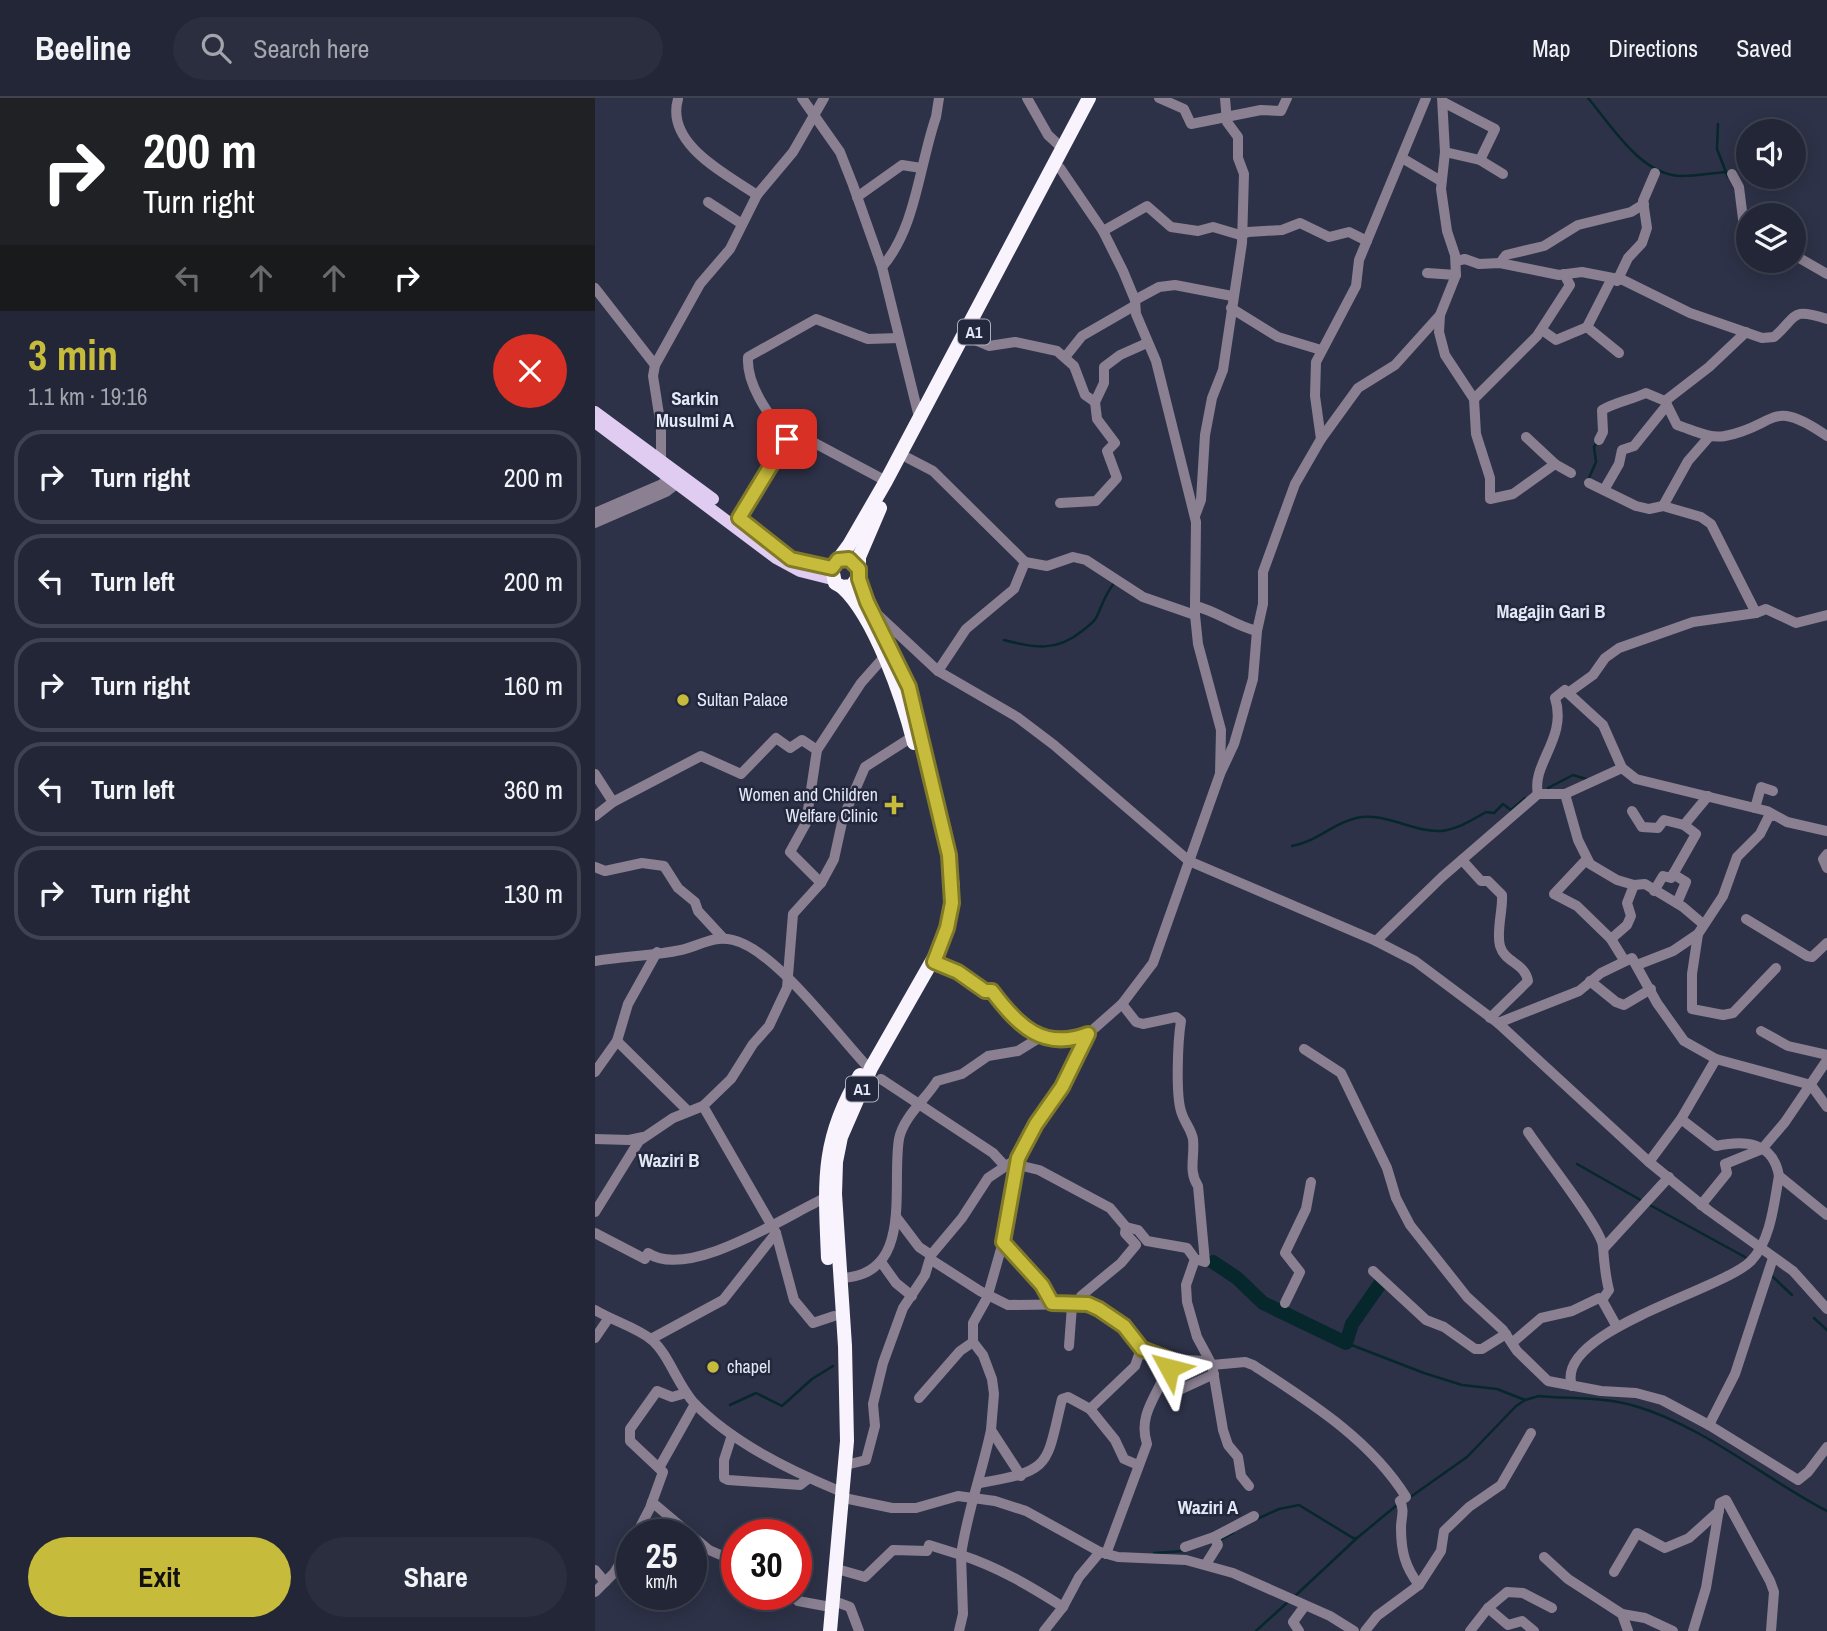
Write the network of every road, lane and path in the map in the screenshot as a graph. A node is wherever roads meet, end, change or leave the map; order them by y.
1 (678, 98) edge
2 (802, 98) edge
3 (824, 98) edge
4 (939, 98) edge
5 (1027, 98) edge
6 (1089, 98) edge
7 (1097, 98) edge
8 (1159, 98) edge
9 (1225, 98) edge
10 (1287, 98) edge
11 (1422, 100) edge
12 (1443, 100) edge
13 (815, 116) junction
14 (1063, 149) junction
15 (1445, 152) junction
16 (1402, 158) junction
17 (1480, 160) junction
18 (921, 168) junction
19 (1061, 168) junction
20 (1655, 173) dead end
21 (1503, 174) dead end
22 (1732, 174) dead end
23 (1441, 181) junction
24 (757, 195) junction
25 (857, 197) junction
26 (708, 202) dead end
27 (1742, 203) edge
28 (1644, 204) junction
29 (742, 224) junction
30 (1103, 231) junction
31 (1240, 236) junction
32 (1367, 241) junction
33 (1456, 261) junction
34 (1806, 262) edge
35 (1500, 263) junction
36 (881, 267) junction
37 (1427, 273) dead end
38 (1564, 274) junction
39 (1827, 274) edge
40 (1456, 275) junction
41 (1614, 280) junction
42 (595, 288) edge
43 (1232, 296) junction
44 (1134, 303) junction
45 (1231, 308) junction
46 (1440, 315) junction
47 (1827, 319) edge
48 (1587, 327) junction
49 (1542, 330) junction
50 (1746, 332) junction
51 (899, 338) junction
52 (970, 338) junction
53 (1147, 343) junction
54 (1321, 351) junction
55 (1619, 353) dead end
56 (1066, 356) junction
57 (655, 365) junction
58 (1474, 399) junction
59 (1095, 402) junction
60 (1666, 403) junction
61 (595, 412) edge
62 (919, 417) junction
63 (595, 422) edge
64 (1827, 436) edge
65 (1526, 437) dead end
66 (1709, 437) junction
67 (787, 439) junction
68 (1321, 439) junction
69 (1599, 440) dead end
70 (908, 458) junction
71 (661, 460) junction
72 (1555, 464) junction
73 (1571, 473) dead end
74 (676, 477) junction
75 (886, 481) junction
76 (1589, 483) dead end
77 (1604, 490) junction
78 (1060, 503) dead end
79 (1663, 506) junction
80 (595, 513) edge
81 (1195, 516) junction
82 (739, 518) junction
83 (595, 523) edge
84 (1025, 562) junction
85 (836, 574) junction
86 (859, 574) junction
87 (871, 608) junction
88 (1195, 610) junction
89 (1756, 613) junction
90 (1827, 615) edge
91 (1257, 632) junction
92 (884, 657) junction
93 (938, 671) junction
94 (1568, 693) junction
95 (912, 737) junction
96 (817, 750) junction
97 (1622, 768) junction
98 (595, 774) edge
99 (1220, 774) junction
100 (1773, 791) dead end
101 (1538, 794) junction
102 (1565, 794) junction
103 (1707, 797) junction
104 (613, 802) junction
105 (1755, 808) junction
106 (1632, 811) dead end
107 (1773, 816) junction
108 (595, 817) edge
109 (1684, 825) junction
110 (1827, 831) edge
111 (1827, 853) edge
112 (1462, 860) junction
113 (1586, 860) junction
114 (1189, 861) junction
115 (595, 867) edge
116 (1827, 868) edge
117 (1673, 874) junction
118 (821, 883) junction
119 (1634, 886) junction
120 (1654, 891) junction
121 (1677, 903) junction
122 (1746, 919) dead end
123 (1701, 929) junction
124 (723, 938) junction
125 (1611, 939) junction
126 (1376, 941) junction
127 (1827, 943) edge
128 (657, 952) junction
129 (1624, 960) junction
130 (595, 961) edge
131 (934, 962) junction
132 (1637, 965) junction
133 (1776, 968) dead end
134 (789, 980) junction
135 (1590, 981) junction
136 (1651, 989) junction
137 (1122, 1004) junction
138 (1494, 1021) junction
139 (1761, 1031) dead end
140 (1088, 1034) junction
141 (1039, 1038) junction
142 (617, 1041) junction
143 (1304, 1049) dead end
144 (1827, 1057) edge
145 (1716, 1059) junction
146 (866, 1065) junction
147 (595, 1072) edge
148 (1824, 1077) edge
149 (881, 1079) dead end
150 (1811, 1085) junction
151 (918, 1105) junction
152 (703, 1107) junction
153 (1827, 1107) edge
154 (688, 1111) junction
155 (1681, 1119) junction
156 (1528, 1132) dead end
157 (643, 1137) junction
158 (595, 1139) edge
159 (1762, 1149) junction
160 (1018, 1162) junction
161 (1649, 1162) junction
162 (1004, 1166) junction
163 (1779, 1176) junction
164 (1669, 1177) junction
165 (1311, 1182) dead end
166 (825, 1198) junction
167 (1701, 1205) junction
168 (595, 1212) edge
169 (1827, 1215) edge
170 (897, 1218) junction
171 (1126, 1227) junction
172 (774, 1231) junction
173 (595, 1233) edge
174 (1003, 1242) junction
175 (1604, 1248) junction
176 (1761, 1249) junction
177 (931, 1257) junction
178 (1773, 1258) junction
179 (1195, 1259) junction
180 (881, 1262) junction
181 (1373, 1271) dead end
182 (839, 1278) junction
183 (986, 1293) junction
184 (912, 1296) junction
185 (1602, 1300) junction
186 (1052, 1303) junction
187 (1285, 1303) dead end
188 (1076, 1305) junction
189 (1827, 1309) edge
190 (595, 1310) edge
191 (834, 1316) junction
192 (608, 1319) junction
193 (1617, 1327) junction
194 (595, 1338) edge
195 (1509, 1338) junction
196 (651, 1339) junction
197 (973, 1342) junction
198 (1069, 1346) dead end
199 (1142, 1349) junction
200 (1170, 1360) junction
201 (1213, 1369) junction
202 (1572, 1386) junction
203 (1175, 1392) dead end
204 (686, 1393) junction
205 (919, 1398) dead end
206 (695, 1404) junction
207 (1090, 1409) junction
208 (1709, 1425) junction
209 (991, 1430) junction
210 (1531, 1433) dead end
211 (732, 1435) junction
212 (1827, 1447) edge
213 (846, 1465) junction
214 (1138, 1465) junction
215 (659, 1468) junction
216 (1021, 1476) junction
217 (809, 1478) junction
218 (980, 1483) junction
219 (1249, 1486) dead end
220 (840, 1494) junction
221 (972, 1496) junction
222 (652, 1502) junction
223 (1719, 1511) junction
224 (1254, 1516) dead end
225 (644, 1519) edge
226 (672, 1519) edge
227 (1216, 1541) junction
228 (1185, 1546) dead end
229 (1103, 1553) junction
230 (961, 1555) junction
231 (1544, 1557) dead end
232 (1206, 1564) junction
233 (616, 1566) edge
234 (837, 1569) junction
235 (595, 1570) edge
236 (1614, 1572) dead end
237 (605, 1582) junction
238 (1419, 1586) junction
239 (595, 1592) edge
240 (812, 1602) edge
241 (829, 1604) junction
242 (1063, 1607) junction
243 (1304, 1607) junction
244 (1488, 1608) junction
245 (1552, 1608) dead end
246 (1622, 1614) junction
247 (823, 1631) edge
248 (830, 1631) edge
249 (859, 1631) edge
250 (959, 1631) edge
251 (1044, 1631) edge
252 (1299, 1631) edge
253 (1354, 1631) edge
254 (1365, 1631) edge
255 (1470, 1631) edge
256 (1534, 1631) edge
257 (1628, 1631) edge
258 (1673, 1631) edge
259 (1682, 1631) edge
260 (1691, 1631) edge
261 (1771, 1631) edge

1 - 24 street
2 - 13 street
3 - 13 street
4 - 18 street
5 - 14 street
6 - 14 highway, A1
7 - 19 highway, A1
8 - 10 street
9 - 31 street
11 - 16 street
12 - 15 street
12 - 17 street
13 - 24 street
13 - 25 street
14 - 62 highway, A1
15 - 17 street
15 - 23 street
16 - 23 street
16 - 32 street
17 - 21 street
18 - 25 street
18 - 36 street
19 - 30 street
19 - 52 highway, A1
20 - 28 street
22 - 27 street
23 - 33 street
24 - 29 street
25 - 36 street
26 - 29 street
28 - 35 street
28 - 41 street
29 - 57 street
30 - 31 street
30 - 44 street
31 - 32 street
31 - 43 street
32 - 54 street
33 - 35 street
33 - 40 street
34 - 39 street
35 - 38 street
36 - 51 street
37 - 40 street
38 - 41 street
38 - 49 street
40 - 46 street
41 - 48 street
41 - 50 street
42 - 57 street
43 - 44 street
43 - 45 street
44 - 53 street
44 - 56 street
45 - 54 street
45 - 81 street
46 - 58 street
46 - 68 street
47 - 50 street
48 - 49 street
48 - 55 street
49 - 58 street
50 - 60 street
51 - 62 street
51 - 67 street
52 - 56 street
52 - 70 highway, A1
53 - 59 street
53 - 81 street
54 - 68 street
56 - 59 street
57 - 71 street
58 - 72 street
59 - 78 street
60 - 66 street
60 - 69 street
60 - 77 street
61 - 71 main road
62 - 75 highway, A1
63 - 74 main road
64 - 66 street
65 - 72 street
66 - 79 street
67 - 75 street
67 - 82 street
68 - 91 street
70 - 84 street
70 - 86 highway, A1
71 - 74 main road
72 - 73 street
74 - 80 street
74 - 82 main road
74 - 83 street
74 - 85 main road
75 - 85 highway, A1
76 - 77 street
77 - 79 street
79 - 89 street
81 - 88 street
82 - 85 main road
84 - 88 street
84 - 93 street
85 - 86 highway
85 - 86 highway
85 - 92 highway, A1
86 - 87 highway, A1
87 - 93 street
87 - 131 highway, A1
88 - 91 street
88 - 99 street
89 - 90 street
89 - 94 street
91 - 99 street
92 - 95 highway, A1
92 - 96 street
93 - 114 street
94 - 97 street
94 - 101 street
95 - 118 street
95 - 146 highway, A1
96 - 104 street
96 - 118 street
97 - 102 street
97 - 103 street
98 - 104 street
99 - 114 street
100 - 105 street
101 - 102 street
101 - 112 street
102 - 113 street
103 - 105 street
103 - 109 street
104 - 108 street
105 - 107 street
106 - 109 street
107 - 110 street
107 - 123 street
109 - 117 street
111 - 116 street
112 - 126 street
112 - 138 street
113 - 119 street
113 - 125 street
114 - 126 street
114 - 137 street
115 - 124 street
117 - 120 street
117 - 121 street
118 - 134 street
119 - 120 street
119 - 125 street
120 - 121 street
121 - 123 street
122 - 127 street
123 - 132 street
123 - 133 street
124 - 128 street
124 - 134 street
125 - 129 street
126 - 138 street
128 - 130 street
128 - 142 street
129 - 132 street
129 - 135 street
131 - 141 street
131 - 182 highway, A1
132 - 136 street
134 - 146 street
134 - 152 street
135 - 136 street
135 - 138 street
136 - 145 street
137 - 140 street
137 - 179 street
138 - 161 street
139 - 144 street
140 - 141 street
140 - 160 street
141 - 151 street
142 - 147 street
142 - 154 street
143 - 195 street
144 - 148 street
145 - 150 street
145 - 155 street
146 - 166 highway, A1
148 - 150 street
149 - 151 street
150 - 153 street
150 - 159 street
151 - 162 street
151 - 170 street
152 - 154 street
152 - 172 street
154 - 157 street
155 - 159 street
155 - 161 street
156 - 175 street
157 - 158 street
157 - 168 street
159 - 163 street
159 - 167 street
160 - 162 street
160 - 171 street
160 - 174 street
161 - 164 street
162 - 177 street
163 - 169 street
163 - 176 street
164 - 167 street
164 - 175 street
165 - 187 street
166 - 172 street
166 - 191 highway, A1
167 - 176 street
170 - 177 street
170 - 180 street
171 - 179 street
171 - 188 street
172 - 173 street
172 - 191 street
172 - 196 street
174 - 183 street
174 - 186 street
175 - 185 street
176 - 178 street
176 - 193 street
177 - 183 street
177 - 184 street
178 - 189 street
178 - 208 street
179 - 201 street
180 - 182 street
180 - 184 street
181 - 195 street
182 - 213 highway, A1
183 - 186 street
183 - 197 street
184 - 213 street
185 - 193 street
185 - 195 street
186 - 188 street
188 - 198 street
188 - 199 street
190 - 192 street
191 - 220 highway, A1
192 - 194 street
192 - 196 street
193 - 202 street
195 - 202 street
196 - 204 street
197 - 205 street
197 - 209 street
199 - 200 street
199 - 207 street
200 - 201 street
200 - 214 street
201 - 203 street
201 - 219 street
201 - 238 street
202 - 208 street
204 - 206 street
204 - 215 street
206 - 211 street
206 - 215 street
207 - 214 street
207 - 216 street
208 - 212 street
209 - 216 street
209 - 218 street
210 - 238 street
211 - 217 street
211 - 217 street
213 - 220 highway, A1
214 - 229 street
215 - 222 street
216 - 218 street
217 - 220 street
218 - 221 street
220 - 221 street
220 - 234 highway, A1
220 - 241 highway, A1
221 - 229 street
221 - 230 street
222 - 225 street
222 - 226 street
223 - 236 street
223 - 260 street
223 - 261 street
224 - 227 street
227 - 228 street
227 - 232 street
229 - 232 street
229 - 242 street
230 - 234 street
230 - 242 street
230 - 250 street
231 - 246 street
232 - 243 street
233 - 237 street
234 - 241 highway, A1
235 - 237 street
237 - 239 street
238 - 254 street
240 - 241 street
241 - 247 highway, A1
241 - 248 highway, A1
241 - 249 street
242 - 251 street
243 - 252 street
243 - 253 street
244 - 245 street
244 - 255 street
244 - 256 street
246 - 257 street
246 - 258 street
259 - 260 street

